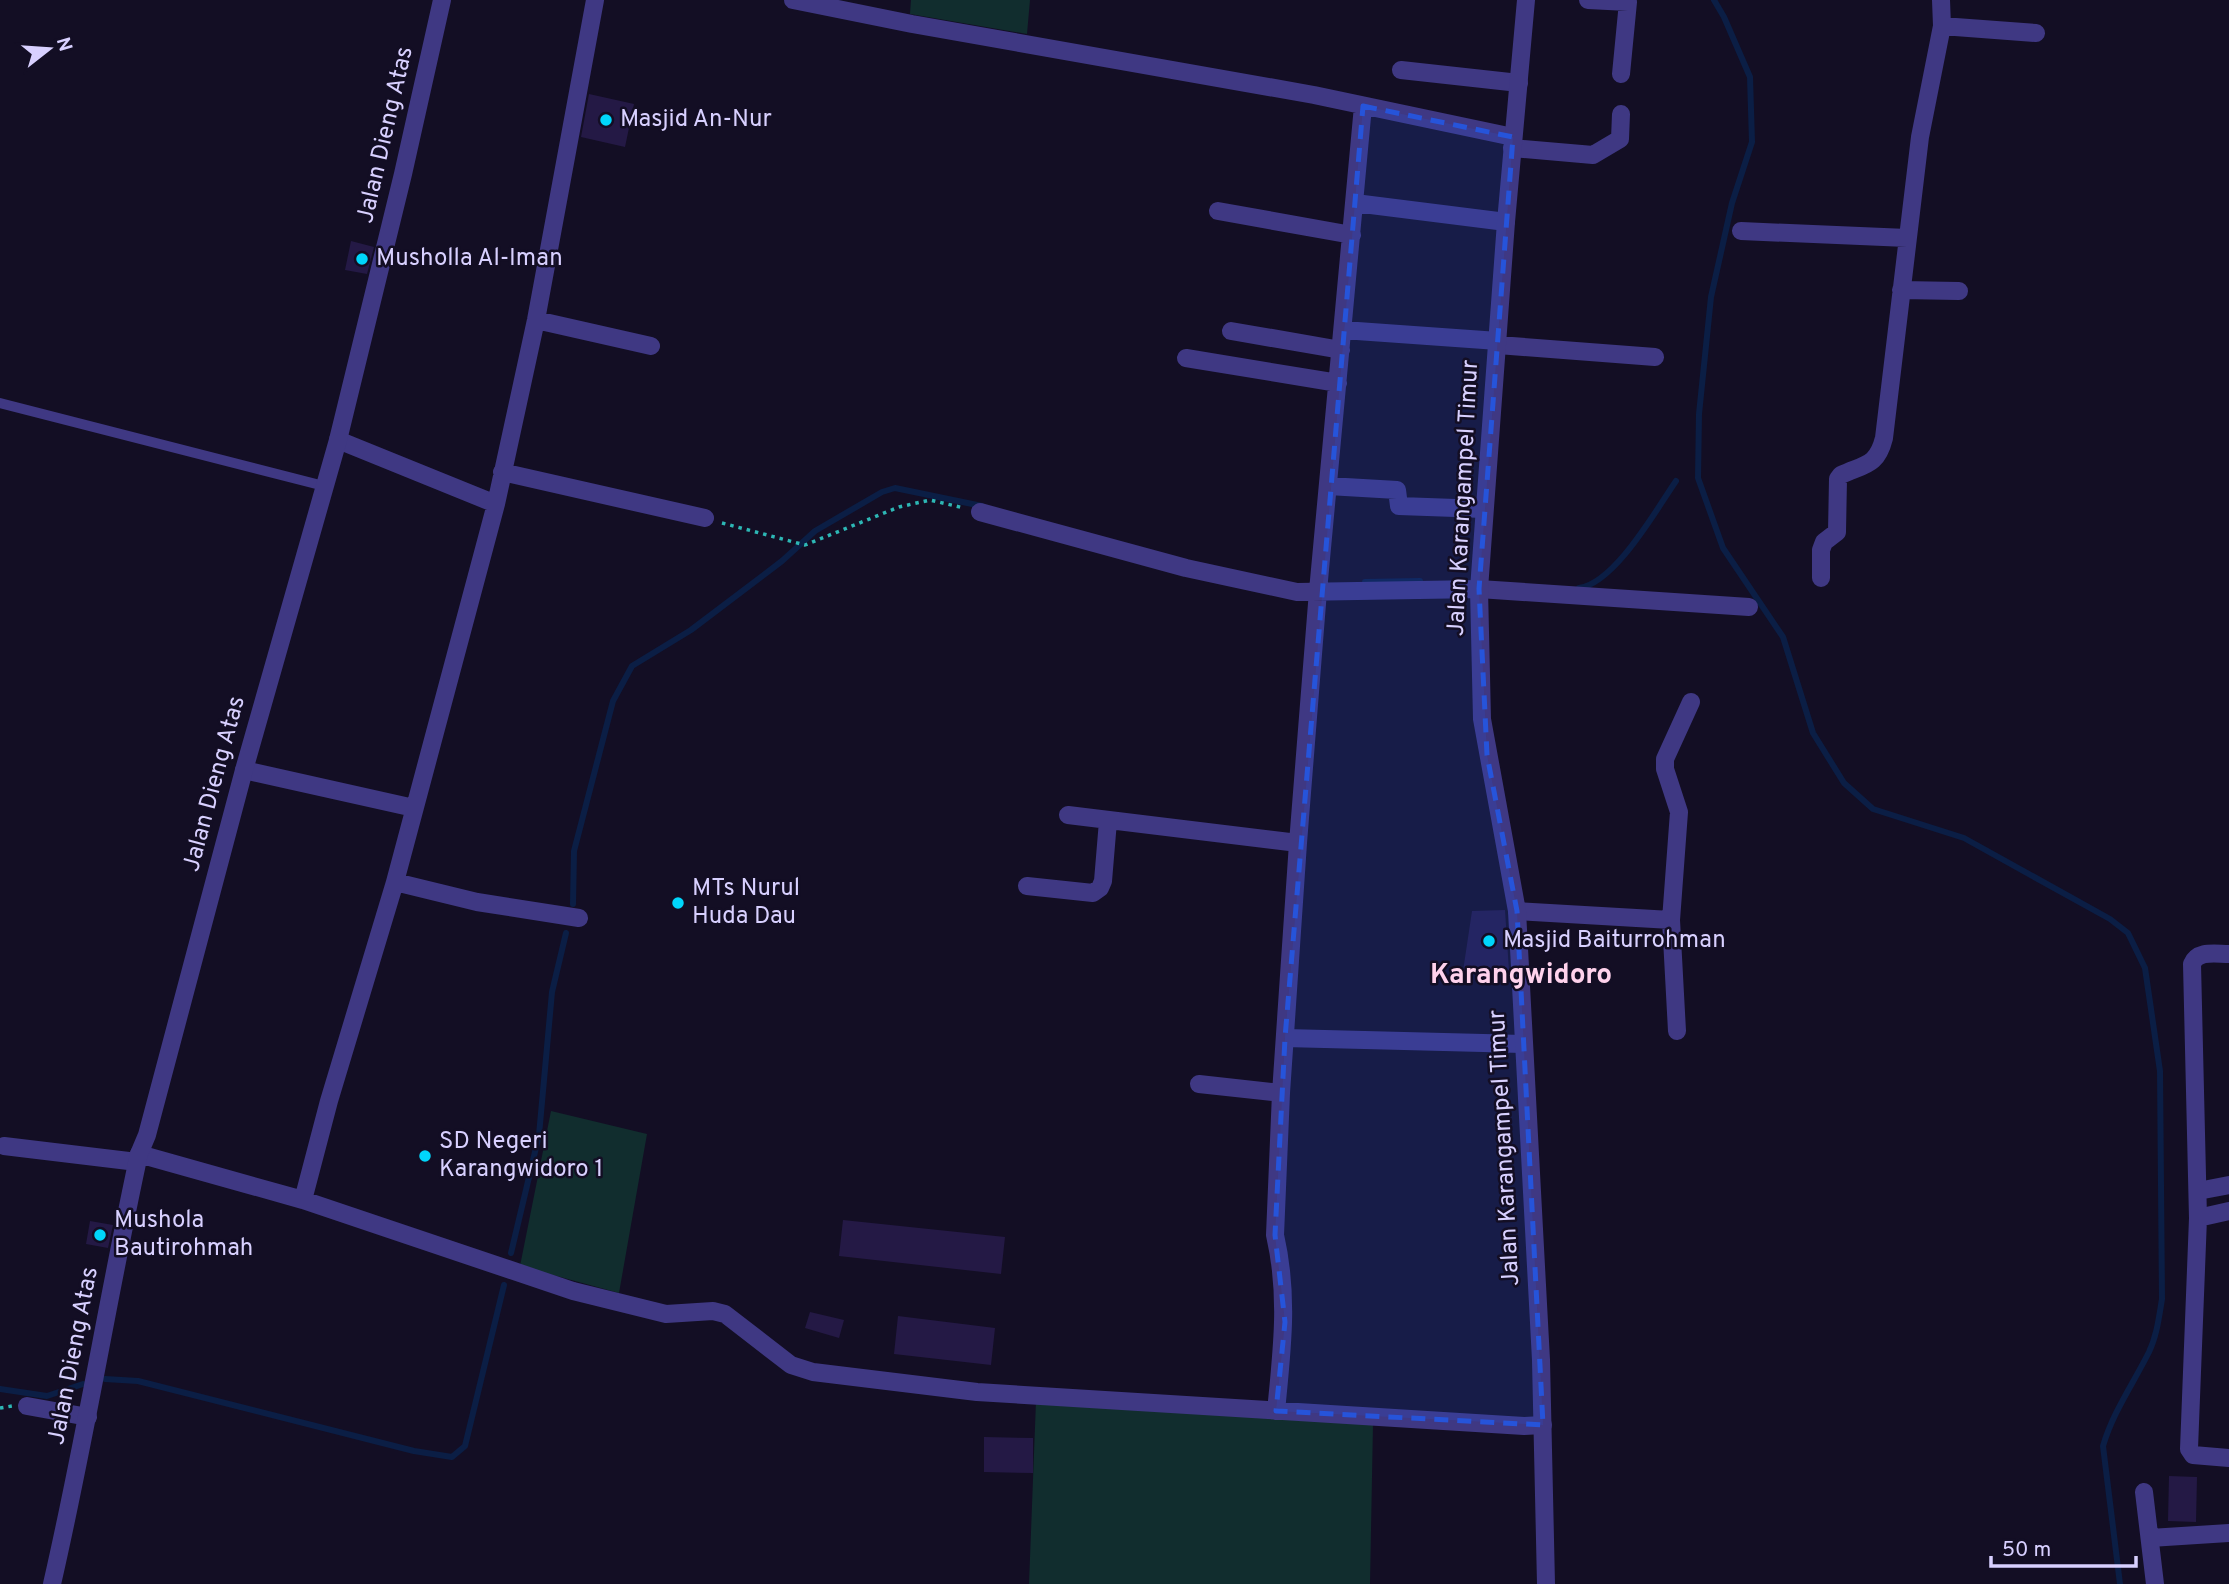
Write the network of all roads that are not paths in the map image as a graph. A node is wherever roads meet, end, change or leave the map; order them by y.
1 (442, 0) edge
2 (595, 0) edge
3 (793, 0) edge
4 (1525, 0) edge
5 (1588, 0) edge
6 (1941, 0) edge
7 (1942, 26) junction
8 (2036, 33) dead end
9 (1401, 70) dead end
10 (1621, 74) dead end
11 (1519, 83) junction
12 (1363, 106) junction
13 (1621, 114) dead end
14 (1513, 142) junction
15 (1355, 203) junction
16 (1218, 211) dead end
17 (1506, 222) junction
18 (1741, 231) dead end
19 (1352, 235) junction
20 (1907, 238) junction
21 (1901, 290) junction
22 (1959, 291) dead end
23 (536, 320) junction
24 (1343, 330) junction
25 (1231, 331) dead end
26 (1498, 343) junction
27 (651, 346) dead end
28 (1341, 350) junction
29 (1655, 357) dead end
30 (1186, 358) dead end
31 (1338, 383) junction
32 (0, 402) edge
33 (338, 440) junction
34 (502, 472) junction
35 (324, 486) junction
36 (1328, 486) junction
37 (496, 504) junction
38 (1484, 509) junction
39 (980, 512) road end
40 (705, 518) road end
41 (1821, 578) dead end
42 (1479, 589) junction
43 (1318, 591) junction
44 (1748, 607) dead end
45 (1691, 702) dead end
46 (244, 769) junction
47 (414, 808) junction
48 (1068, 815) dead end
49 (1108, 821) junction
50 (1298, 843) junction
51 (395, 882) junction
52 (1027, 886) dead end
53 (1517, 911) junction
54 (579, 918) dead end
55 (1671, 920) junction
56 (2229, 954) edge
57 (1676, 1031) dead end
58 (1285, 1038) junction
59 (1523, 1044) junction
60 (1199, 1084) dead end
61 (1281, 1093) junction
62 (4, 1146) dead end
63 (138, 1158) junction
64 (2229, 1185) edge
65 (2198, 1191) junction
66 (303, 1200) junction
67 (2229, 1211) edge
68 (2198, 1218) junction
69 (27, 1406) dead end
70 (1276, 1411) junction
71 (88, 1417) junction
72 (1543, 1425) junction
73 (2229, 1458) edge
74 (2144, 1492) dead end
75 (2229, 1532) edge
76 (2150, 1538) junction
77 (52, 1584) edge
78 (1546, 1584) edge
79 (2155, 1584) edge

1 - 33 street, Jalan Dieng Atas
2 - 23 street
3 - 12 street
4 - 11 street, Jalan Karangampel Timur
5 - 10 street
6 - 7 street
7 - 8 street
7 - 20 street
9 - 11 street
11 - 14 street, Jalan Karangampel Timur
12 - 14 street
12 - 15 street
13 - 14 street
14 - 17 street, Jalan Karangampel Timur
15 - 17 street
15 - 19 street
16 - 19 street
17 - 26 street, Jalan Karangampel Timur
18 - 20 street
19 - 24 street
20 - 21 street
21 - 22 street
21 - 41 street
23 - 27 street
23 - 34 street
24 - 26 street
24 - 28 street
25 - 28 street
26 - 29 street
26 - 38 street, Jalan Karangampel Timur
28 - 31 street
30 - 31 street
31 - 36 street
32 - 35 lane
33 - 35 street, Jalan Dieng Atas
33 - 37 street
34 - 37 street
34 - 40 street
35 - 46 street, Jalan Dieng Atas
36 - 38 street
36 - 43 street
37 - 47 street
38 - 42 street, Jalan Karangampel Timur
39 - 43 street
42 - 43 street
42 - 44 street
42 - 53 street, Jalan Karangampel Timur
43 - 50 street
45 - 55 street
46 - 47 street
46 - 63 street, Jalan Dieng Atas
47 - 51 street
48 - 49 street
49 - 50 street
49 - 52 street
50 - 58 street
51 - 54 street
51 - 66 street
53 - 55 street
53 - 59 street, Jalan Karangampel Timur
55 - 57 street
56 - 65 street
58 - 59 street
58 - 61 street
59 - 72 street, Jalan Karangampel Timur
60 - 61 street
61 - 70 street
62 - 63 street
63 - 66 street
63 - 71 street, Jalan Dieng Atas
64 - 65 street
65 - 68 street
66 - 70 street
67 - 68 street
68 - 73 street
69 - 71 street
70 - 72 street
71 - 77 street, Jalan Dieng Atas
72 - 78 street, Jalan Karangampel Timur
74 - 76 street
75 - 76 street
76 - 79 street

